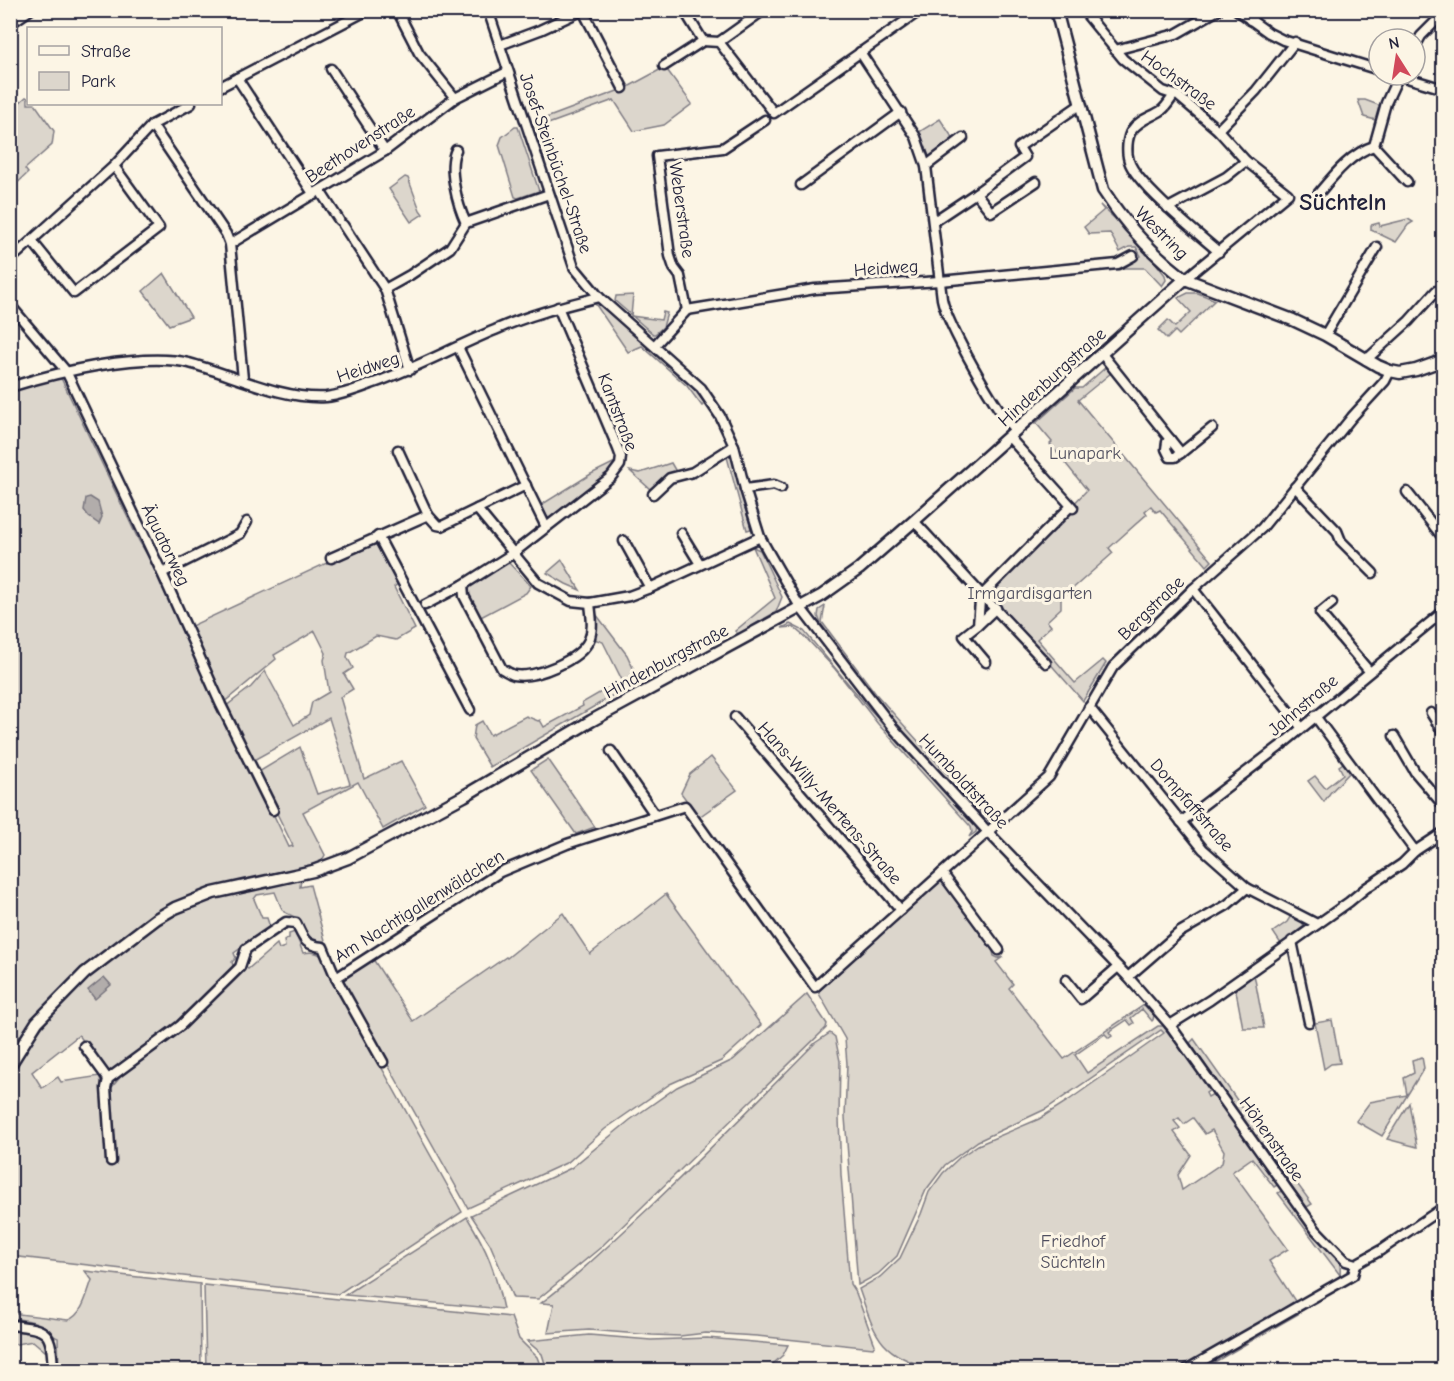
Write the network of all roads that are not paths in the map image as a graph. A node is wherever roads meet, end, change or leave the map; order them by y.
1 (30, 10) edge
2 (368, 10) edge
3 (397, 10) edge
4 (488, 10) edge
5 (684, 10) edge
6 (764, 10) edge
7 (921, 10) edge
8 (1056, 10) edge
9 (1083, 10) edge
10 (1218, 10) edge
11 (1237, 10) edge
12 (1257, 10) edge
13 (583, 11) edge
14 (1443, 13) edge
15 (352, 14) edge
16 (1250, 20) junction
17 (10, 24) edge
18 (1427, 30) edge
19 (703, 41) junction
20 (719, 42) junction
21 (1295, 42) junction
22 (500, 45) junction
23 (1115, 50) junction
24 (860, 52) junction
25 (664, 66) dead end
26 (1367, 66) edge
27 (331, 69) dead end
28 (507, 72) junction
29 (237, 78) junction
30 (1427, 84) edge
31 (222, 86) edge
32 (1393, 87) edge
33 (623, 88) dead end
34 (1443, 89) edge
35 (1174, 96) junction
36 (455, 98) junction
37 (1081, 104) junction
38 (189, 105) edge
39 (901, 112) junction
40 (765, 120) dead end
41 (152, 125) junction
42 (1218, 130) junction
43 (963, 138) dead end
44 (1374, 146) junction
45 (456, 150) dead end
46 (386, 151) junction
47 (1246, 161) junction
48 (114, 166) junction
49 (926, 166) junction
50 (1407, 182) dead end
51 (1036, 183) dead end
52 (801, 185) dead end
53 (317, 193) junction
54 (976, 193) junction
55 (549, 194) junction
56 (1288, 194) joint
57 (1318, 194) dead end
58 (1168, 207) junction
59 (934, 221) junction
60 (466, 223) junction
61 (32, 241) junction
62 (230, 244) junction
63 (1377, 247) dead end
64 (1219, 252) junction
65 (1133, 256) dead end
66 (10, 260) edge
67 (1185, 279) junction
68 (940, 281) junction
69 (385, 289) junction
70 (1436, 291) dead end
71 (599, 297) junction
72 (10, 305) edge
73 (558, 307) junction
74 (687, 310) junction
75 (1325, 335) junction
76 (655, 345) junction
77 (458, 347) junction
78 (1102, 354) junction
79 (1366, 360) junction
80 (1443, 360) edge
81 (411, 370) junction
82 (66, 371) junction
83 (1390, 371) junction
84 (243, 380) junction
85 (10, 387) edge
86 (1212, 428) dead end
87 (1012, 434) junction
88 (734, 446) junction
89 (398, 450) dead end
90 (526, 485) junction
91 (1295, 487) junction
92 (781, 488) dead end
93 (745, 489) junction
94 (1407, 492) dead end
95 (653, 494) dead end
96 (477, 509) junction
97 (428, 515) junction
98 (914, 521) junction
99 (247, 522) dead end
100 (546, 527) junction
101 (681, 533) dead end
102 (378, 536) junction
103 (760, 537) junction
104 (1443, 539) edge
105 (624, 542) dead end
106 (512, 554) junction
107 (331, 558) dead end
108 (700, 564) junction
109 (162, 573) junction
110 (1372, 573) dead end
111 (463, 585) junction
112 (650, 588) junction
113 (1193, 590) junction
114 (982, 595) junction
115 (590, 603) junction
116 (1332, 603) dead end
117 (425, 604) dead end
118 (800, 607) junction
119 (996, 608) junction
120 (1443, 611) edge
121 (978, 625) junction
122 (986, 662) dead end
123 (1046, 663) dead end
124 (1368, 671) junction
125 (1089, 707) junction
126 (470, 710) dead end
127 (1431, 713) dead end
128 (1315, 716) junction
129 (735, 717) dead end
130 (1301, 728) junction
131 (1443, 734) edge
132 (1394, 736) dead end
133 (611, 751) dead end
134 (1443, 806) edge
135 (273, 810) dead end
136 (655, 815) junction
137 (1181, 822) junction
138 (988, 832) junction
139 (1443, 832) edge
140 (1414, 851) junction
141 (942, 873) junction
142 (1247, 888) junction
143 (901, 910) junction
144 (1317, 924) junction
145 (1292, 941) junction
146 (999, 950) dead end
147 (1118, 967) junction
148 (1128, 977) junction
149 (336, 978) junction
150 (1066, 980) dead end
151 (815, 987) joint
152 (1309, 1022) dead end
153 (1170, 1025) junction
154 (84, 1046) dead end
155 (383, 1062) dead end
156 (10, 1065) edge
157 (108, 1079) junction
158 (111, 1161) dead end
159 (1443, 1207) edge
160 (1356, 1264) junction
161 (10, 1325) edge
162 (53, 1371) edge
163 (1186, 1371) edge

1 - 17 street
2 - 15 street
3 - 36 street
4 - 22 street, Josef-Steinbüchel-Straße
5 - 19 street
6 - 20 street
7 - 24 street
8 - 37 main road, Westring
9 - 23 street, Hochstraße
10 - 23 street
11 - 16 street
12 - 16 street
13 - 22 street
13 - 33 street
14 - 18 street
15 - 29 street
16 - 21 street
19 - 20 street
19 - 25 street
20 - 24 street
21 - 26 street
21 - 42 street
22 - 28 street, Josef-Steinbüchel-Straße
23 - 35 street, Hochstraße
24 - 39 street
27 - 46 street
28 - 36 street, Beethovenstraße
28 - 55 street, Josef-Steinbüchel-Straße
29 - 31 street
29 - 53 street
30 - 34 street
32 - 44 street
35 - 42 street, Hochstraße
35 - 58 street
36 - 46 street, Beethovenstraße
37 - 54 street
37 - 67 main road, Westring
38 - 41 street
39 - 49 street
39 - 52 street
40 - 74 street, Weberstraße
41 - 48 street
41 - 62 street
42 - 47 street, Hochstraße
43 - 49 street
44 - 50 street
44 - 57 street
45 - 60 street
46 - 53 street, Beethovenstraße
47 - 56 street, Hochstraße
47 - 58 street
48 - 61 street
48 - 61 street
49 - 59 street
51 - 54 street
53 - 62 street, Beethovenstraße
53 - 69 street
54 - 59 street
55 - 60 street
55 - 71 street, Josef-Steinbüchel-Straße
56 - 64 street, Hindenburgstraße
58 - 64 street
59 - 68 street
60 - 69 street
61 - 66 street
62 - 84 street
63 - 75 street
64 - 67 street, Hindenburgstraße
65 - 68 street, Heidweg
67 - 75 main road, Westring
67 - 78 main road, Hindenburgstraße
68 - 74 street, Heidweg
68 - 87 street
69 - 81 street
70 - 79 street
71 - 73 street, Heidweg
71 - 76 street, Josef-Steinbüchel-Straße
72 - 82 street, Äquatorweg
73 - 77 street, Heidweg
73 - 100 street, Kantstraße
74 - 76 street
75 - 79 main road, Westring
76 - 88 street, Josef-Steinbüchel-Straße
77 - 81 street, Heidweg
77 - 90 street
78 - 86 street
78 - 87 main road, Hindenburgstraße
79 - 83 main road, Westring
80 - 83 main road, Westring
81 - 84 street, Heidweg
82 - 84 street, Heidweg
82 - 85 street, Heidweg
82 - 109 street, Äquatorweg
83 - 91 street, Bergstraße
87 - 98 main road, Hindenburgstraße
87 - 114 street
88 - 93 street, Josef-Steinbüchel-Straße
88 - 95 street
89 - 97 street
90 - 96 street
90 - 100 street
91 - 110 street
91 - 113 street, Bergstraße
92 - 93 street
93 - 103 street, Josef-Steinbüchel-Straße
94 - 104 street
96 - 97 street
96 - 106 street
97 - 102 street
98 - 114 street
98 - 118 main road, Hindenburgstraße
99 - 109 street
100 - 106 street, Kantstraße
101 - 108 street
102 - 107 street
102 - 126 street
103 - 108 street
103 - 118 street, Josef-Steinbüchel-Straße
105 - 112 street
106 - 111 street, Kantstraße
106 - 115 street
108 - 112 street
109 - 135 street, Äquatorweg
111 - 115 street
111 - 117 street, Kantstraße
112 - 115 street
113 - 125 street, Bergstraße
113 - 130 street
114 - 119 street
114 - 121 street
116 - 124 street
118 - 138 street, Humboldtstraße
118 - 156 main road, Hindenburgstraße
119 - 121 street
119 - 123 street
120 - 124 street, Jahnstraße
121 - 122 street
124 - 128 street, Jahnstraße
125 - 137 street, Dompfaffstraße
125 - 138 street, Bergstraße
127 - 131 street
128 - 130 street, Jahnstraße
128 - 140 street
129 - 143 street, Hans-Willy-Mertens-Straße
130 - 137 street, Jahnstraße
132 - 134 street
133 - 136 street
136 - 149 street, Am Nachtigallenwäldchen
136 - 151 street, Am Nachtigallenwäldchen
137 - 142 street, Dompfaffstraße
138 - 141 street, Bergstraße
138 - 147 street, Humboldtstraße
139 - 140 street
140 - 144 street
141 - 143 street, Bergstraße
141 - 146 street
142 - 144 street, Dompfaffstraße
142 - 148 street
143 - 151 street, Bergstraße
144 - 145 street
145 - 152 street
145 - 153 street
147 - 148 street, Humboldtstraße
147 - 150 street
148 - 153 street, Humboldtstraße
149 - 155 street, Am Nachtigallenwäldchen
149 - 157 street, Am Nachtigallenwäldchen
153 - 160 street, Höhenstraße
154 - 157 street
157 - 158 street
159 - 160 street
160 - 163 street
161 - 162 street

